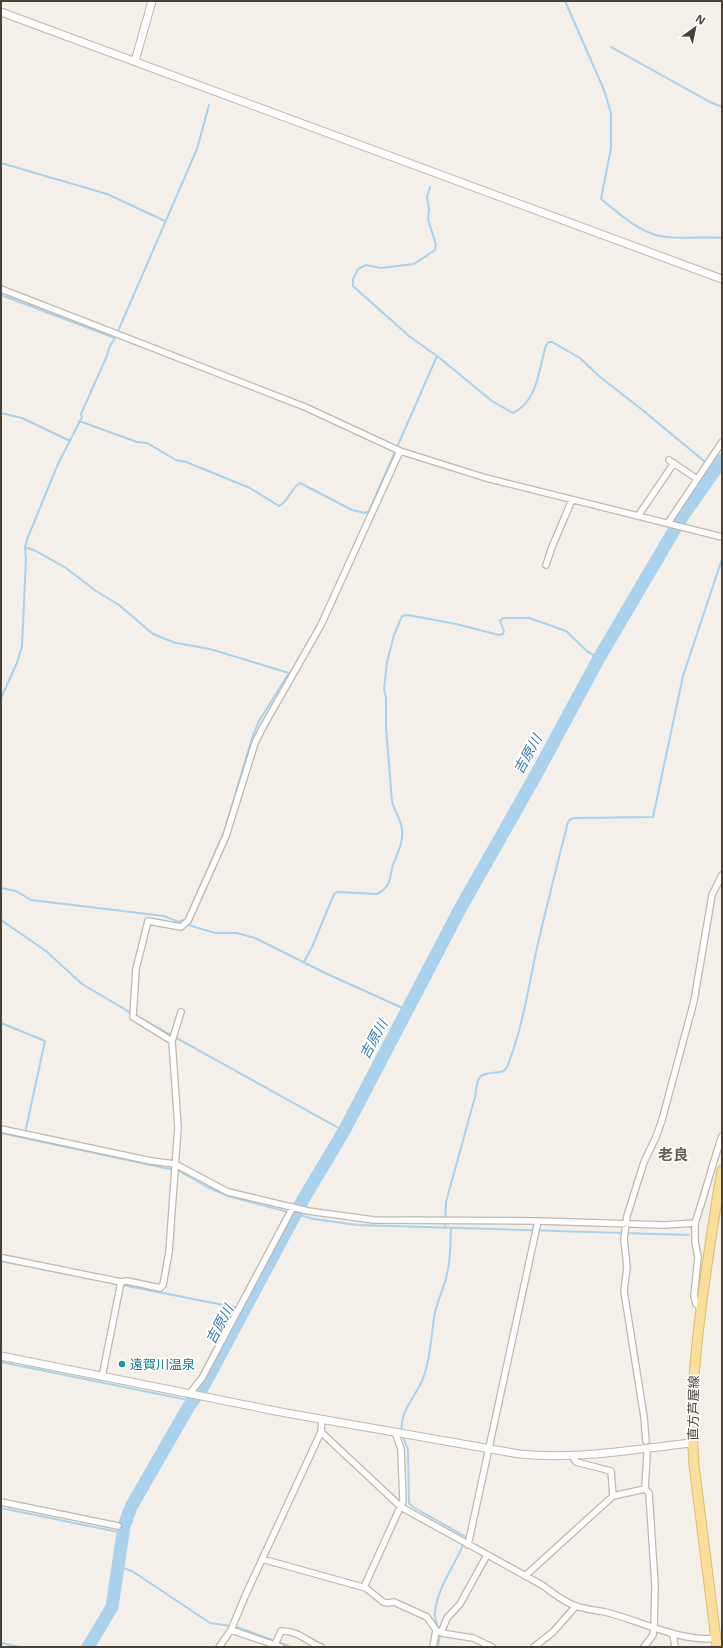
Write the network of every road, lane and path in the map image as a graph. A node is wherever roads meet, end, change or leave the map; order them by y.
1 (152, 1) edge
2 (1, 12) edge
3 (134, 61) junction
4 (722, 279) edge
5 (1, 289) edge
6 (722, 442) edge
7 (400, 451) junction
8 (697, 479) junction
9 (572, 500) junction
10 (638, 516) junction
11 (668, 523) junction
12 (722, 537) edge
13 (546, 564) dead end
14 (722, 875) edge
15 (181, 1012) dead end
16 (172, 1041) junction
17 (1, 1130) edge
18 (722, 1136) edge
19 (175, 1164) junction
20 (722, 1170) edge
21 (293, 1207) junction
22 (538, 1221) junction
23 (695, 1223) junction
24 (625, 1225) junction
25 (3, 1258) dead end
26 (121, 1282) junction
27 (701, 1308) junction
28 (1, 1356) edge
29 (102, 1377) junction
30 (190, 1394) junction
31 (322, 1420) junction
32 (321, 1432) junction
33 (395, 1432) junction
34 (646, 1440) dead end
35 (692, 1443) junction
36 (488, 1449) junction
37 (647, 1454) dead end
38 (572, 1456) junction
39 (645, 1490) junction
40 (613, 1496) junction
41 (1, 1502) edge
42 (401, 1507) junction
43 (118, 1526) dead end
44 (468, 1545) junction
45 (487, 1555) junction
46 (262, 1559) junction
47 (525, 1576) junction
48 (364, 1587) junction
49 (576, 1606) junction
50 (654, 1627) junction
51 (231, 1630) junction
52 (439, 1631) junction
53 (673, 1634) junction
54 (714, 1642) edge
55 (275, 1645) junction
56 (219, 1647) edge
57 (281, 1647) edge
58 (321, 1647) edge
59 (433, 1647) edge
60 (492, 1647) edge
61 (534, 1647) edge
62 (644, 1647) edge
63 (675, 1647) edge
64 (709, 1647) edge

1 - 3 street
2 - 3 street
3 - 4 street
5 - 7 street
6 - 8 street
7 - 9 street
7 - 16 street
8 - 10 street
8 - 11 street
9 - 10 street
9 - 13 street
10 - 11 street
11 - 12 street
14 - 24 street
15 - 16 street
16 - 19 street
17 - 19 street
18 - 23 street
19 - 21 street
19 - 26 street
20 - 27 main road, 直方芦屋線
21 - 22 street
21 - 30 street
22 - 24 street
22 - 36 street
23 - 24 street
23 - 27 street
24 - 34 street
25 - 26 street
26 - 29 street
27 - 35 main road, 直方芦屋線
28 - 29 street
29 - 30 street
30 - 31 street
31 - 32 street
31 - 33 street
32 - 42 street
32 - 46 street
33 - 36 street
33 - 42 street
35 - 38 street
35 - 54 main road, 直方芦屋線
36 - 38 street
36 - 44 street
37 - 39 street
38 - 40 street
39 - 40 street
39 - 50 street
40 - 47 street
41 - 43 street
42 - 44 street
42 - 48 street
44 - 45 street
45 - 47 street
45 - 52 street
46 - 48 street
46 - 51 street
47 - 49 street
48 - 52 street
49 - 50 street
49 - 61 street
50 - 53 street
50 - 62 street
51 - 55 street
51 - 56 street
52 - 59 street
52 - 60 street
53 - 54 street
53 - 63 street
54 - 64 street
55 - 57 street
55 - 58 street

